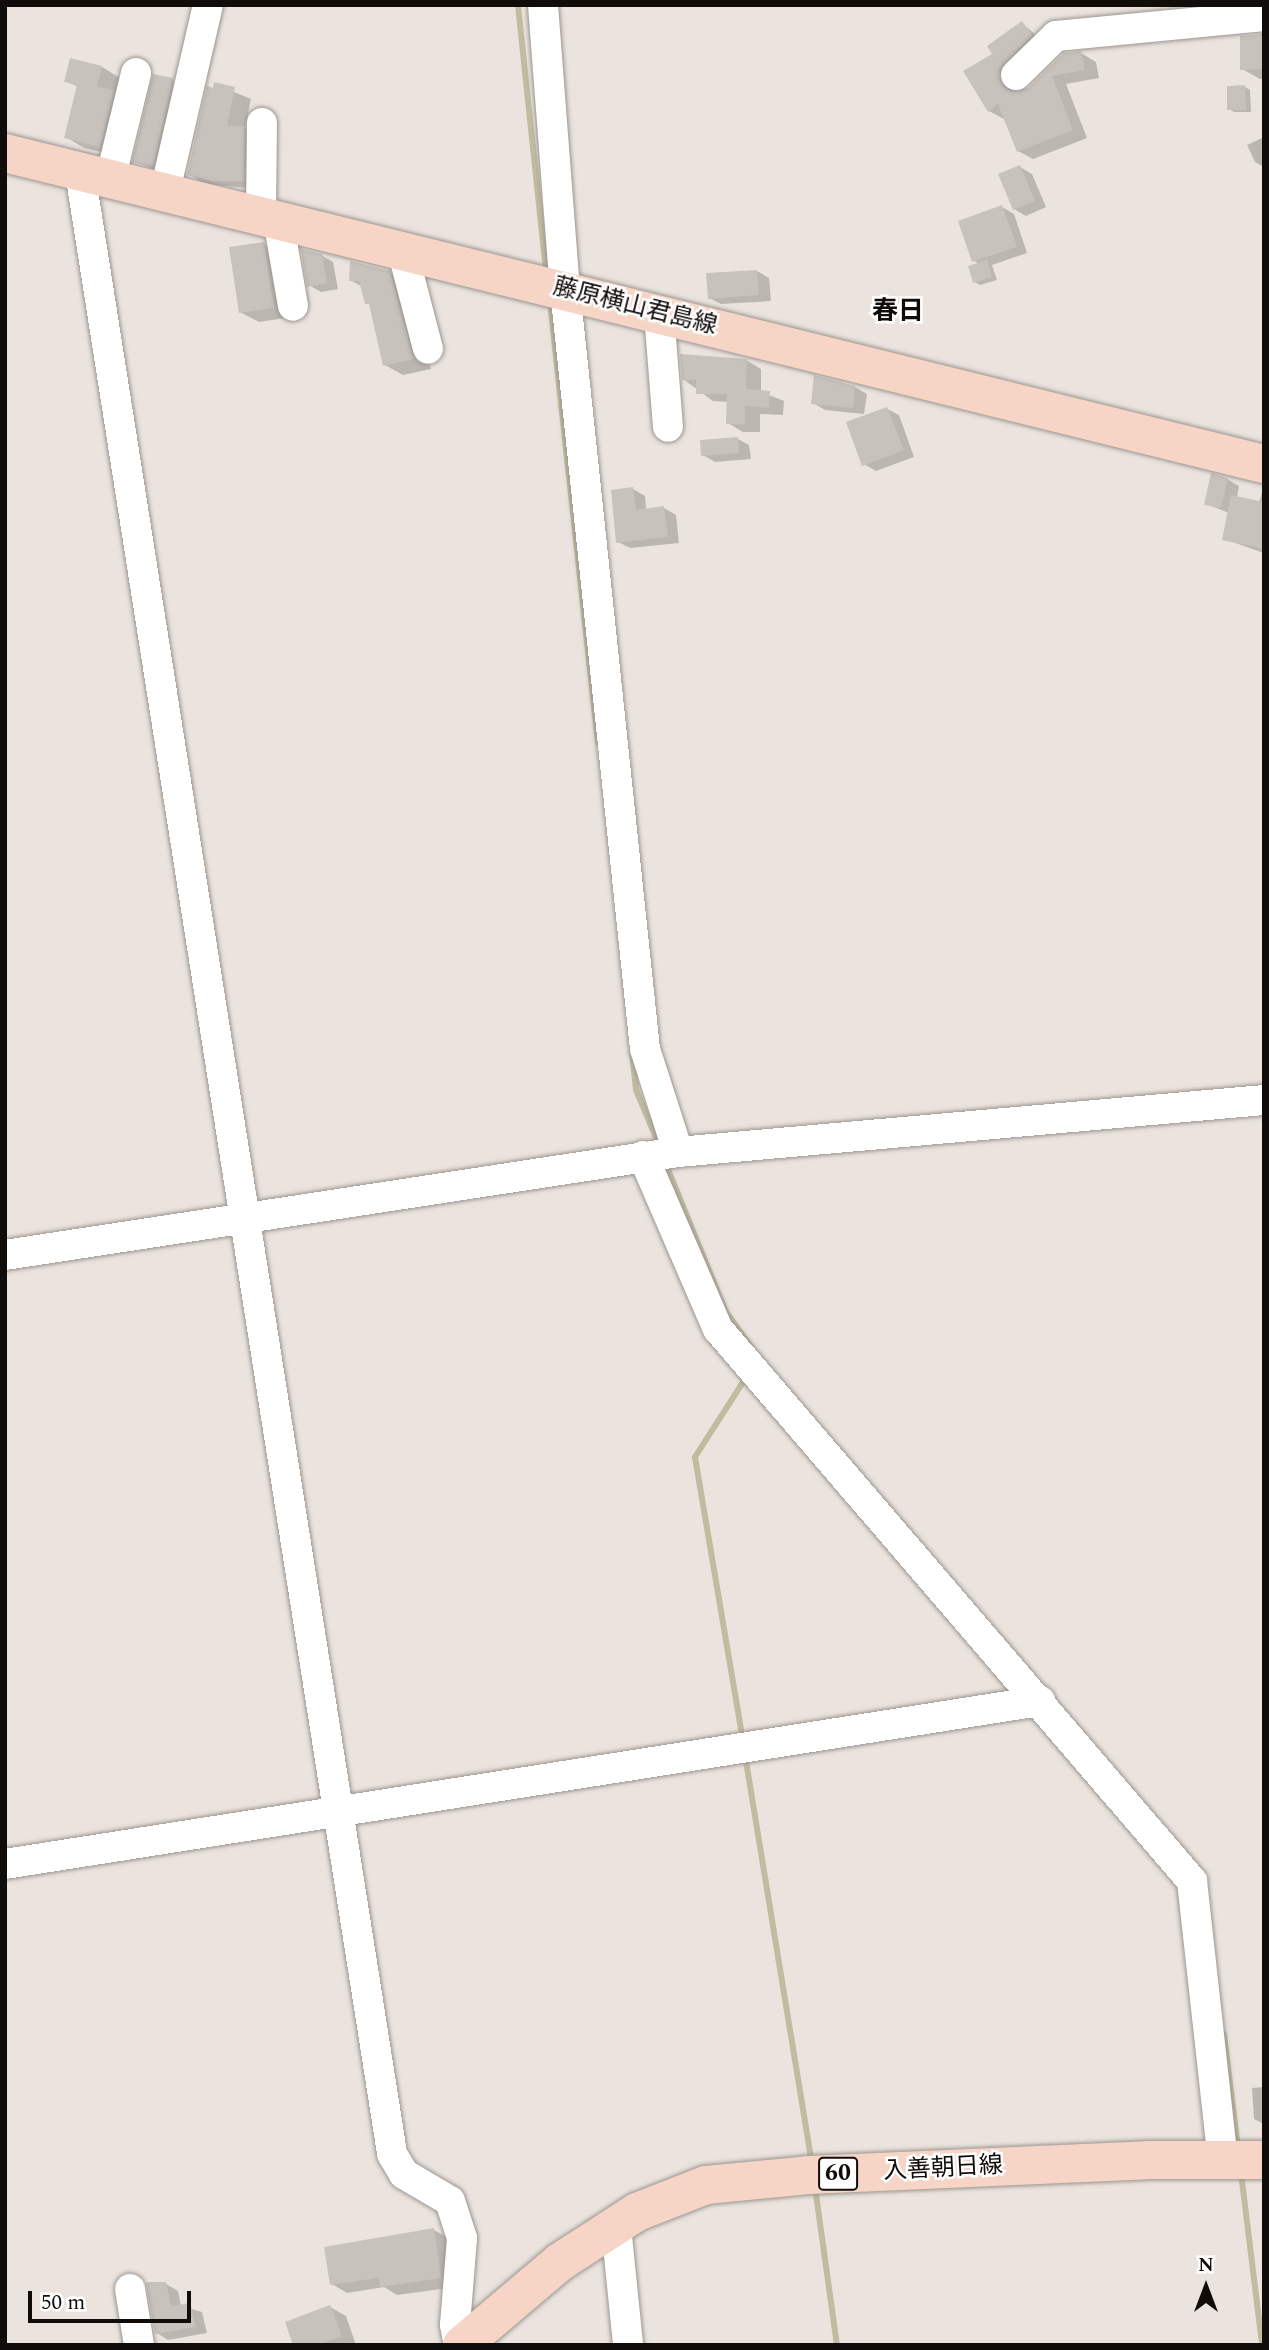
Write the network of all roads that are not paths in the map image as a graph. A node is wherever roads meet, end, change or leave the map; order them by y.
1 (208, 5) edge
2 (543, 5) edge
3 (1264, 16) edge
4 (136, 73) dead end
5 (1016, 75) dead end
6 (262, 123) dead end
7 (5, 153) edge
8 (95, 176) junction
9 (165, 191) junction
10 (270, 217) junction
11 (402, 249) junction
12 (565, 289) junction
13 (293, 306) dead end
14 (659, 313) junction
15 (428, 349) dead end
16 (668, 427) dead end
17 (1264, 464) edge
18 (1264, 1100) edge
19 (678, 1152) junction
20 (643, 1156) junction
21 (246, 1217) junction
22 (5, 1255) edge
23 (1040, 1701) junction
24 (339, 1811) junction
25 (5, 1864) edge
26 (1264, 2160) edge
27 (1223, 2161) junction
28 (616, 2226) junction
29 (130, 2289) dead end
30 (139, 2345) edge
31 (461, 2345) edge
32 (628, 2345) edge

1 - 9 street
2 - 12 street
3 - 5 street
4 - 8 street
6 - 10 street
7 - 8 main road, 藤原横山君島線
8 - 9 main road, 藤原横山君島線
8 - 21 street
9 - 10 main road, 藤原横山君島線
10 - 11 main road, 藤原横山君島線
10 - 13 street
11 - 12 main road, 藤原横山君島線
11 - 15 street
12 - 14 main road, 藤原横山君島線
12 - 19 street
14 - 16 street
14 - 17 main road, 藤原横山君島線
18 - 19 street
19 - 20 street
20 - 21 street
20 - 23 street
21 - 22 street
21 - 24 street
23 - 24 street
23 - 27 street
24 - 25 street
24 - 31 street
26 - 27 main road, 入善朝日線 / 60
27 - 28 main road, 入善朝日線 / 60
28 - 31 main road, 入善朝日線 / 60
28 - 32 street
29 - 30 street

